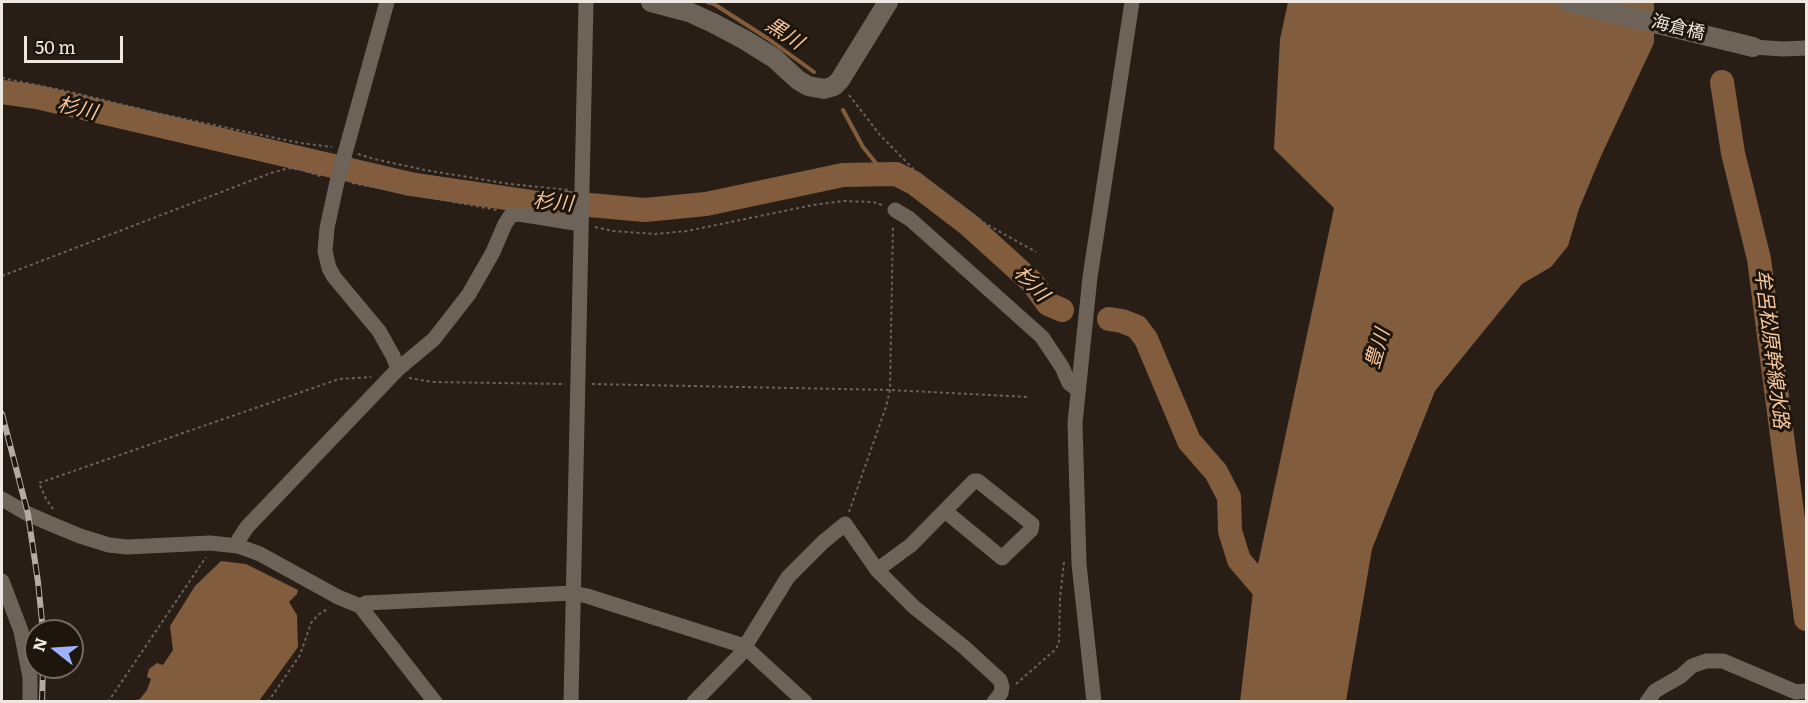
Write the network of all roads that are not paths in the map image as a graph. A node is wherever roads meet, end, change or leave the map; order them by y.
1 (387, 2) edge
2 (586, 2) edge
3 (651, 2) edge
4 (888, 2) edge
5 (1132, 2) edge
6 (1568, 2) edge
7 (1753, 47) joint
8 (1806, 48) edge
9 (895, 210) road end
10 (582, 221) junction
11 (398, 369) junction
12 (1078, 390) junction
13 (2, 499) edge
14 (945, 511) junction
15 (238, 546) junction
16 (878, 570) junction
17 (2, 581) edge
18 (573, 593) junction
19 (360, 606) junction
20 (744, 646) junction
21 (1801, 692) edge
22 (30, 702) edge
23 (435, 702) edge
24 (571, 702) edge
25 (694, 702) edge
26 (805, 702) edge
27 (994, 702) edge
28 (1094, 702) edge
29 (1647, 702) edge

1 - 11 street
2 - 10 street
3 - 4 street
5 - 12 street
6 - 7 street, 海倉橋
7 - 8 street
9 - 12 street
10 - 11 street
10 - 18 street
11 - 15 street
12 - 28 street
13 - 15 street
14 - 14 street
14 - 16 street
15 - 19 street
16 - 20 street
16 - 27 street
17 - 22 street
18 - 19 street
18 - 20 street
18 - 24 street
19 - 23 street
20 - 25 street
20 - 26 street
21 - 29 street

